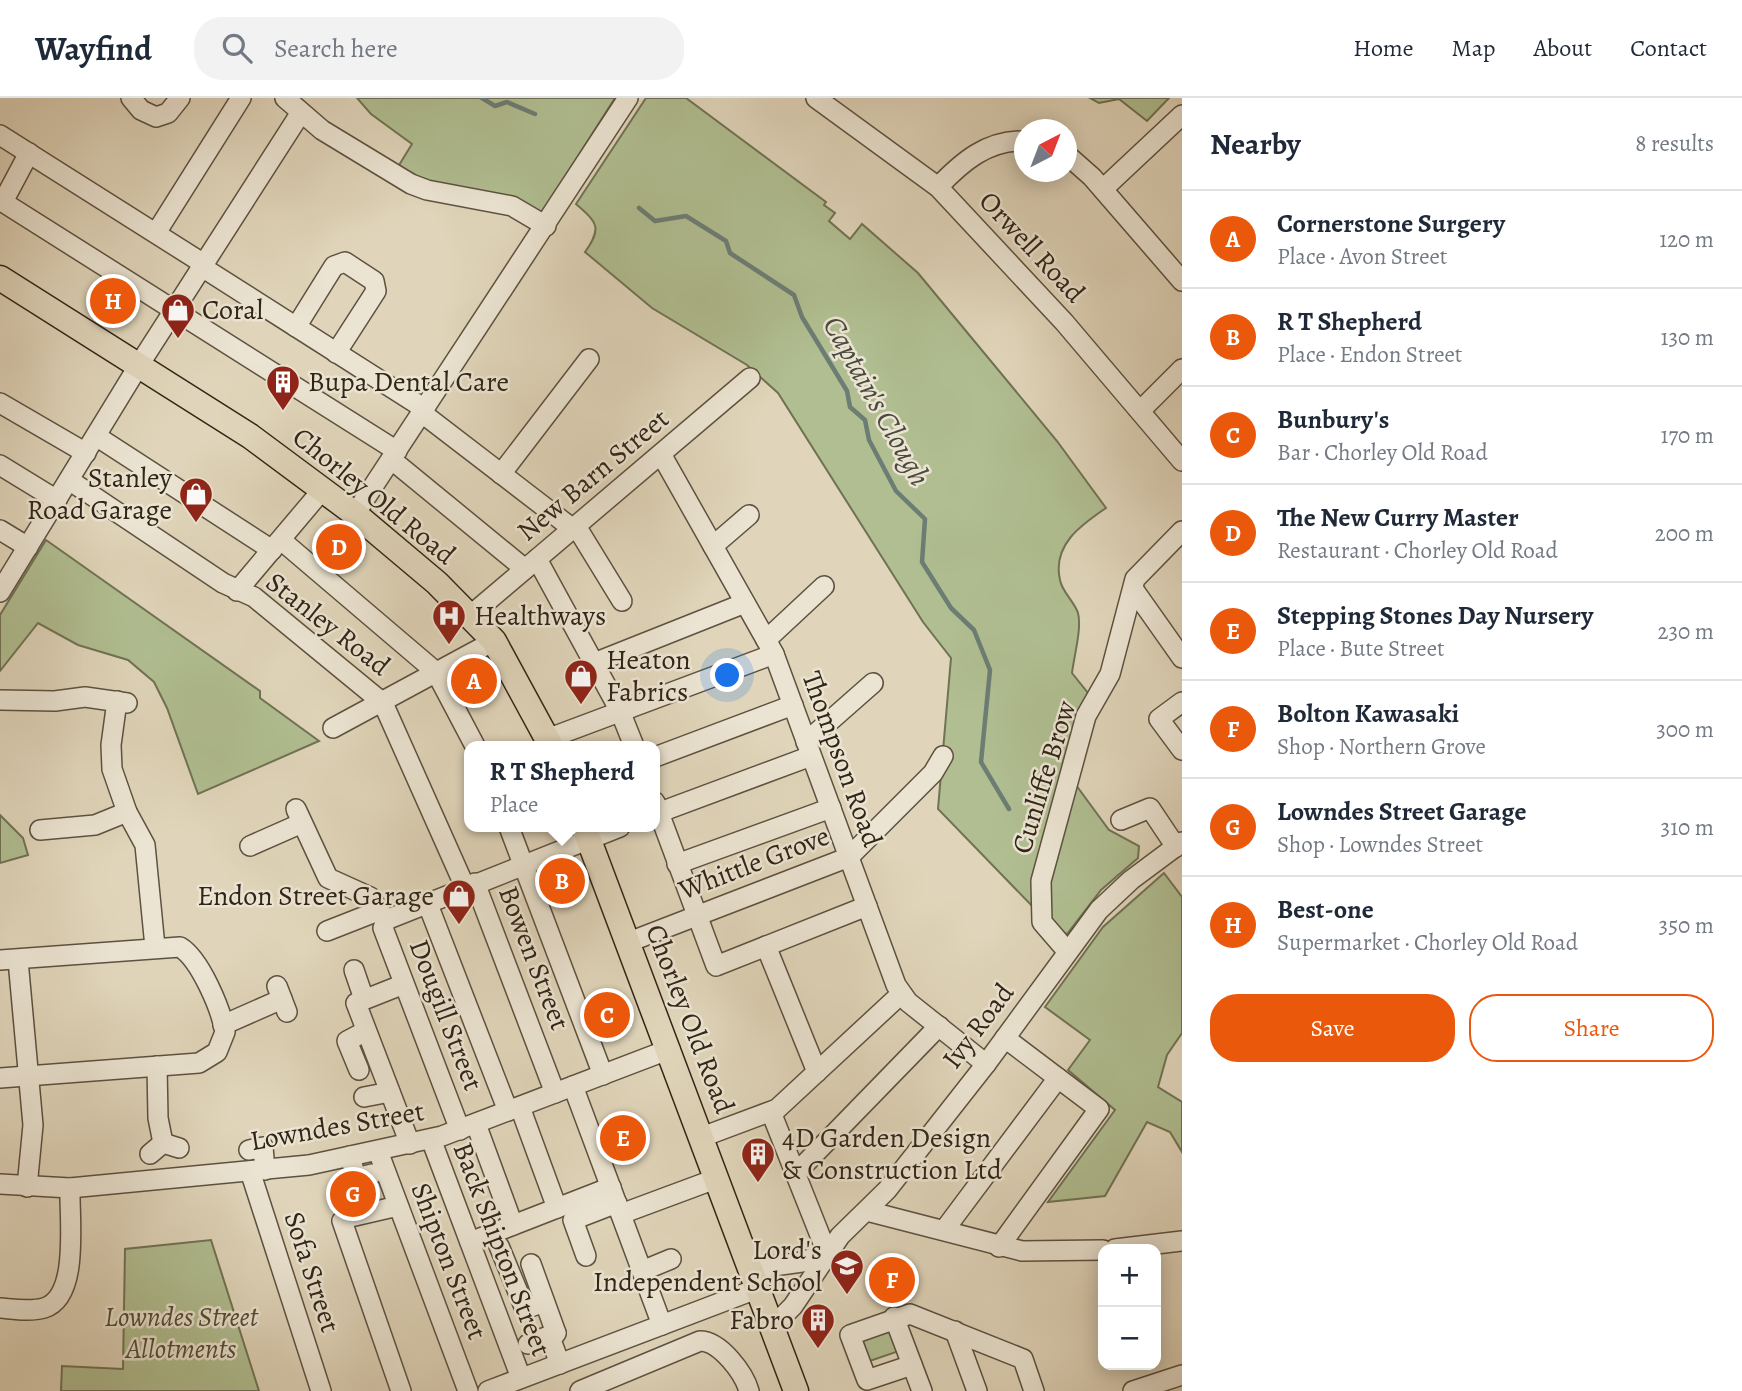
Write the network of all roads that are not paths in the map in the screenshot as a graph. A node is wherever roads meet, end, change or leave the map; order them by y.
1 (131, 98) edge
2 (180, 98) edge
3 (242, 98) edge
4 (285, 98) edge
5 (628, 98) edge
6 (816, 98) edge
7 (300, 114) junction
8 (1182, 115) edge
9 (0, 135) edge
10 (1014, 142) edge
11 (29, 153) junction
12 (1077, 164) edge
13 (938, 187) junction
14 (1103, 189) junction
15 (546, 226) junction
16 (156, 233) junction
17 (203, 265) junction
18 (0, 278) edge
19 (1182, 281) edge
20 (176, 309) junction
21 (296, 327) junction
22 (336, 353) junction
23 (589, 359) dead end
24 (139, 365) junction
25 (1182, 369) edge
26 (750, 379) dead end
27 (0, 403) edge
28 (424, 411) junction
29 (1140, 411) junction
30 (96, 436) junction
31 (86, 453) junction
32 (661, 454) junction
33 (395, 455) junction
34 (1182, 461) edge
35 (0, 465) edge
36 (501, 474) junction
37 (69, 480) junction
38 (323, 489) junction
39 (57, 500) junction
40 (355, 514) junction
41 (749, 514) dead end
42 (575, 527) junction
43 (0, 530) edge
44 (1182, 531) edge
45 (276, 545) junction
46 (713, 546) junction
47 (28, 547) junction
48 (531, 564) junction
49 (1136, 582) junction
50 (824, 586) dead end
51 (237, 591) junction
52 (0, 592) edge
53 (622, 601) dead end
54 (745, 603) junction
55 (471, 615) junction
56 (495, 641) junction
57 (770, 647) junction
58 (1182, 658) edge
59 (594, 663) junction
60 (436, 672) junction
61 (873, 683) dead end
62 (1182, 702) edge
63 (383, 703) junction
64 (5, 704) edge
65 (793, 705) junction
66 (620, 711) junction
67 (333, 728) dead end
68 (472, 741) edge
69 (548, 741) edge
70 (551, 741) edge
71 (632, 741) edge
72 (809, 749) junction
73 (1182, 750) edge
74 (660, 755) edge
75 (943, 756) dead end
76 (660, 808) edge
77 (831, 808) junction
78 (127, 813) junction
79 (660, 820) edge
80 (1121, 820) dead end
81 (40, 830) dead end
82 (511, 832) edge
83 (587, 833) edge
84 (1179, 845) edge
85 (250, 846) dead end
86 (849, 857) junction
87 (522, 864) junction
88 (677, 864) junction
89 (470, 885) junction
90 (427, 902) junction
91 (867, 906) junction
92 (696, 915) junction
93 (382, 916) junction
94 (327, 931) dead end
95 (629, 942) junction
96 (766, 946) junction
97 (155, 947) junction
98 (1067, 951) junction
99 (9, 960) edge
100 (354, 970) dead end
101 (404, 984) junction
102 (901, 994) junction
103 (282, 999) dead end
104 (364, 999) junction
105 (223, 1025) junction
106 (939, 1026) junction
107 (366, 1031) junction
108 (1005, 1038) junction
109 (670, 1049) junction
110 (986, 1064) junction
111 (157, 1066) junction
112 (359, 1070) dead end
113 (817, 1072) junction
114 (603, 1074) junction
115 (30, 1077) junction
116 (0, 1078) edge
117 (1058, 1078) junction
118 (564, 1090) junction
119 (390, 1092) junction
120 (364, 1097) dead end
121 (514, 1109) junction
122 (771, 1112) junction
123 (468, 1127) junction
124 (702, 1137) junction
125 (431, 1139) junction
126 (410, 1144) junction
127 (164, 1148) dead end
128 (249, 1150) dead end
129 (378, 1151) junction
130 (350, 1156) junction
131 (258, 1170) junction
132 (796, 1173) junction
133 (372, 1174) dead end
134 (718, 1178) junction
135 (0, 1184) edge
136 (27, 1187) junction
137 (70, 1188) junction
138 (616, 1202) junction
139 (398, 1206) junction
140 (557, 1208) junction
141 (867, 1211) junction
142 (513, 1225) junction
143 (945, 1229) junction
144 (1182, 1241) edge
145 (470, 1242) junction
146 (1157, 1244) edge
147 (499, 1246) dead end
148 (999, 1247) junction
149 (1098, 1250) edge
150 (827, 1252) junction
151 (586, 1256) dead end
152 (671, 1259) dead end
153 (531, 1264) dead end
154 (642, 1271) junction
155 (756, 1279) junction
156 (544, 1302) junction
157 (0, 1308) edge
158 (683, 1317) junction
159 (894, 1317) junction
160 (662, 1325) junction
161 (773, 1326) junction
162 (955, 1331) junction
163 (556, 1333) junction
164 (528, 1344) dead end
165 (674, 1352) junction
166 (560, 1364) junction
167 (912, 1364) junction
168 (1182, 1375) edge
169 (521, 1378) junction
170 (321, 1391) edge
171 (401, 1391) edge
172 (468, 1391) edge
173 (488, 1391) edge
174 (580, 1391) edge
175 (749, 1391) edge
176 (796, 1391) edge
177 (922, 1391) edge
178 (977, 1391) edge
179 (1034, 1391) edge
180 (1133, 1391) edge

1 - 2 street
3 - 16 street
4 - 7 street
5 - 15 street
6 - 13 street, Orwell Road
7 - 15 street
7 - 17 street
8 - 14 street
9 - 11 street
10 - 13 street
11 - 16 street
11 - 20 street
12 - 14 street
13 - 29 street, Orwell Road
14 - 19 street
15 - 28 street
16 - 17 street
17 - 20 street
17 - 21 street
18 - 24 main road, Chorley Old Road
20 - 24 street
20 - 33 street
21 - 22 street
21 - 22 street
22 - 28 street
23 - 36 street
24 - 30 street
24 - 38 main road, Chorley Old Road
25 - 29 street
26 - 32 street, New Barn Street
27 - 31 street
28 - 33 street
28 - 36 street
29 - 34 street, Orwell Road
30 - 31 street
30 - 45 street
31 - 37 street
32 - 42 street, New Barn Street
32 - 46 street, Thompson Road
33 - 40 street
33 - 48 street
35 - 39 street
36 - 42 street
37 - 39 street
37 - 51 street, Stanley Road
38 - 40 main road, Chorley Old Road
38 - 45 street
39 - 47 street
40 - 55 main road, Chorley Old Road
41 - 46 street
42 - 48 street, New Barn Street
42 - 53 street
43 - 47 street
44 - 49 street
45 - 51 street
45 - 60 street
46 - 54 street, Thompson Road
47 - 52 street
48 - 55 street, New Barn Street
48 - 59 street
49 - 58 street
49 - 98 street, Cunliffe Brow
50 - 57 street
51 - 63 street, Stanley Road
54 - 57 street, Thompson Road
54 - 59 street
55 - 56 main road, Chorley Old Road
56 - 60 street
56 - 69 main road, Chorley Old Road
57 - 65 street, Thompson Road
57 - 66 street
59 - 66 street
60 - 63 street
60 - 68 street
61 - 72 street
62 - 73 street
63 - 67 street
63 - 89 street, Stanley Road
64 - 78 street
65 - 72 street, Thompson Road
65 - 74 street
66 - 70 street
66 - 71 street
72 - 76 street
72 - 77 street, Thompson Road
75 - 86 street, Whittle Grove
77 - 86 street, Thompson Road
77 - 88 street
78 - 81 street
78 - 97 street
79 - 88 street
80 - 84 street
82 - 87 street
83 - 87 street
83 - 95 main road, Chorley Old Road
84 - 98 street, Ivy Road
85 - 93 street
86 - 91 street, Thompson Road
86 - 92 street, Whittle Grove
87 - 89 street
87 - 114 street
88 - 92 street
89 - 90 street
89 - 118 street, Bowen Street
90 - 93 street
90 - 121 street
91 - 96 street
91 - 102 street, Thompson Road
92 - 95 street, Whittle Grove
92 - 96 street
93 - 94 street
93 - 101 street, Dougill Street
95 - 109 main road, Chorley Old Road
96 - 113 street
97 - 99 street
97 - 105 street
98 - 108 street, Ivy Road
99 - 115 street
100 - 104 street
101 - 104 street
101 - 123 street, Dougill Street
102 - 106 street, Thompson Road
102 - 113 street
103 - 105 street
104 - 107 street
105 - 111 street
106 - 110 street, Thompson Road
106 - 132 street
107 - 112 street
107 - 119 street
108 - 110 street, Ivy Road
108 - 117 street
109 - 114 street, Lowndes Street
109 - 124 main road, Chorley Old Road
110 - 141 street, Ivy Road
111 - 115 street
111 - 127 street
113 - 122 street
114 - 118 street, Lowndes Street
115 - 116 street
115 - 136 street
117 - 143 street
117 - 148 street
118 - 121 street, Lowndes Street
118 - 138 street, Bowen Street
119 - 120 street
119 - 126 street
121 - 123 street, Lowndes Street
121 - 140 street
122 - 124 street
122 - 132 street
123 - 125 street, Lowndes Street
123 - 142 street, Dougill Street
124 - 134 main road, Chorley Old Road
125 - 126 street, Lowndes Street
125 - 145 street, Back Shipton Street
126 - 129 street, Lowndes Street
128 - 131 street, Sofa Street
129 - 130 street, Lowndes Street
129 - 139 street, Shipton Street
130 - 131 street, Lowndes Street
130 - 133 street
131 - 137 street, Lowndes Street
131 - 170 street, Sofa Street
132 - 150 street
134 - 138 street
134 - 155 main road, Chorley Old Road
135 - 136 street, Lowndes Street
136 - 137 street, Lowndes Street
137 - 157 street
138 - 140 street
138 - 151 street
138 - 154 street, Bowen Street
139 - 171 street
139 - 172 street, Shipton Street
140 - 142 street
141 - 143 street
141 - 150 street, Ivy Road
142 - 145 street
143 - 148 street
144 - 146 street
145 - 169 street, Back Shipton Street
147 - 156 street
148 - 149 street
150 - 155 street
150 - 161 street, Ivy Road
152 - 154 street
153 - 156 street
154 - 160 street, Bowen Street
155 - 158 street
155 - 161 main road, Chorley Old Road
156 - 163 street
158 - 160 street
158 - 165 street
159 - 162 street
159 - 167 street
159 - 167 street
160 - 166 street
161 - 176 main road, Chorley Old Road
162 - 178 street
162 - 179 street
163 - 164 street
163 - 166 street
165 - 174 street
165 - 175 street
166 - 169 street
167 - 177 street
168 - 180 street
169 - 173 street

